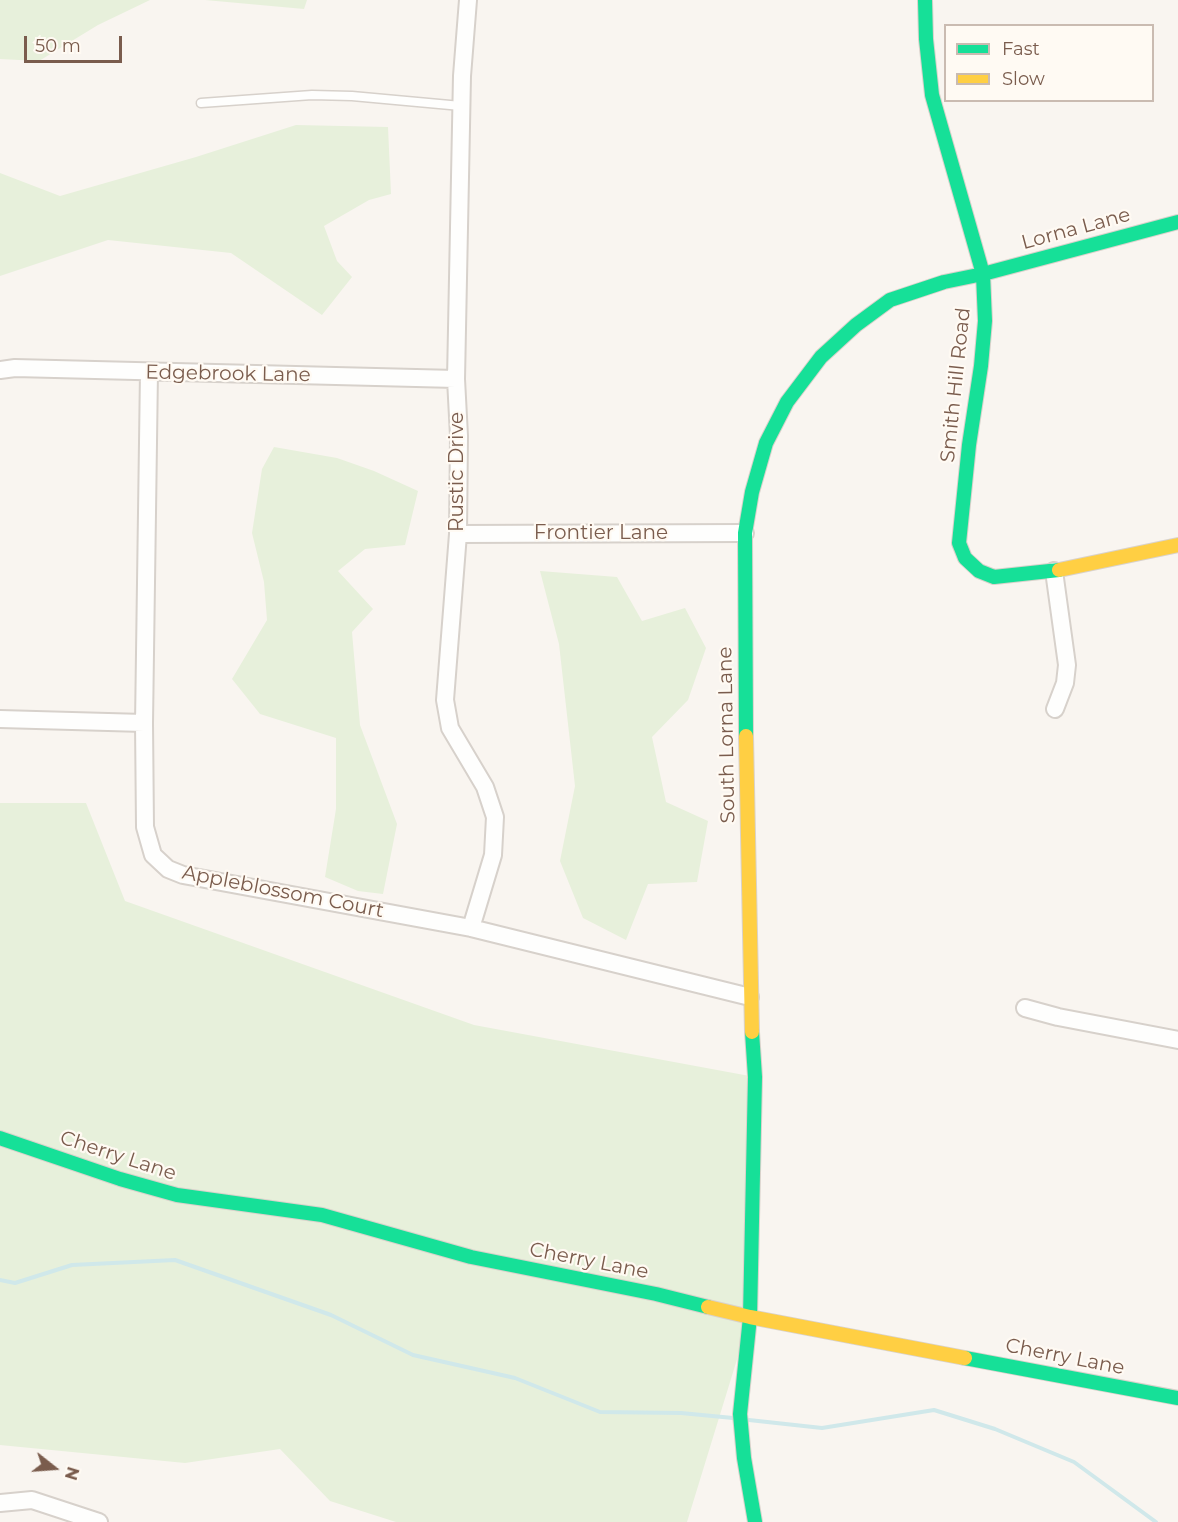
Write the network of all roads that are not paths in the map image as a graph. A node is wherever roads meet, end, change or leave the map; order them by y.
1 (468, 0) edge
2 (925, 0) edge
3 (201, 103) dead end
4 (461, 106) junction
5 (1178, 222) edge
6 (983, 274) junction
7 (0, 370) edge
8 (149, 372) junction
9 (456, 379) junction
10 (745, 533) junction
11 (458, 534) junction
12 (1178, 545) edge
13 (1054, 571) junction
14 (1055, 709) dead end
15 (0, 719) edge
16 (144, 723) junction
17 (471, 928) junction
18 (750, 997) junction
19 (1025, 1008) dead end
20 (1178, 1040) edge
21 (0, 1138) edge
22 (750, 1317) junction
23 (1178, 1398) edge
24 (0, 1503) edge
25 (99, 1522) edge
26 (755, 1522) edge

1 - 4 street, Rustic Drive
2 - 6 street, Smith Hill Road
3 - 4 lane
4 - 9 street, Rustic Drive
5 - 6 street, Lorna Lane
6 - 10 street, South Lorna Lane
6 - 13 street, Smith Hill Road
7 - 8 street, Edgebrook Lane
8 - 9 street, Edgebrook Lane
8 - 16 street, Appleblossom Court
9 - 11 street, Rustic Drive
10 - 11 street, Frontier Lane
10 - 18 street, South Lorna Lane
11 - 17 street, Rustic Drive
12 - 13 street, Smith Hill Road
13 - 14 street
15 - 16 street
16 - 17 street, Appleblossom Court
17 - 18 street, Appleblossom Court
18 - 22 street, South Lorna Lane
19 - 20 street
21 - 22 street, Cherry Lane
22 - 23 street, Cherry Lane
22 - 26 street, South Lorna Lane
24 - 25 street

